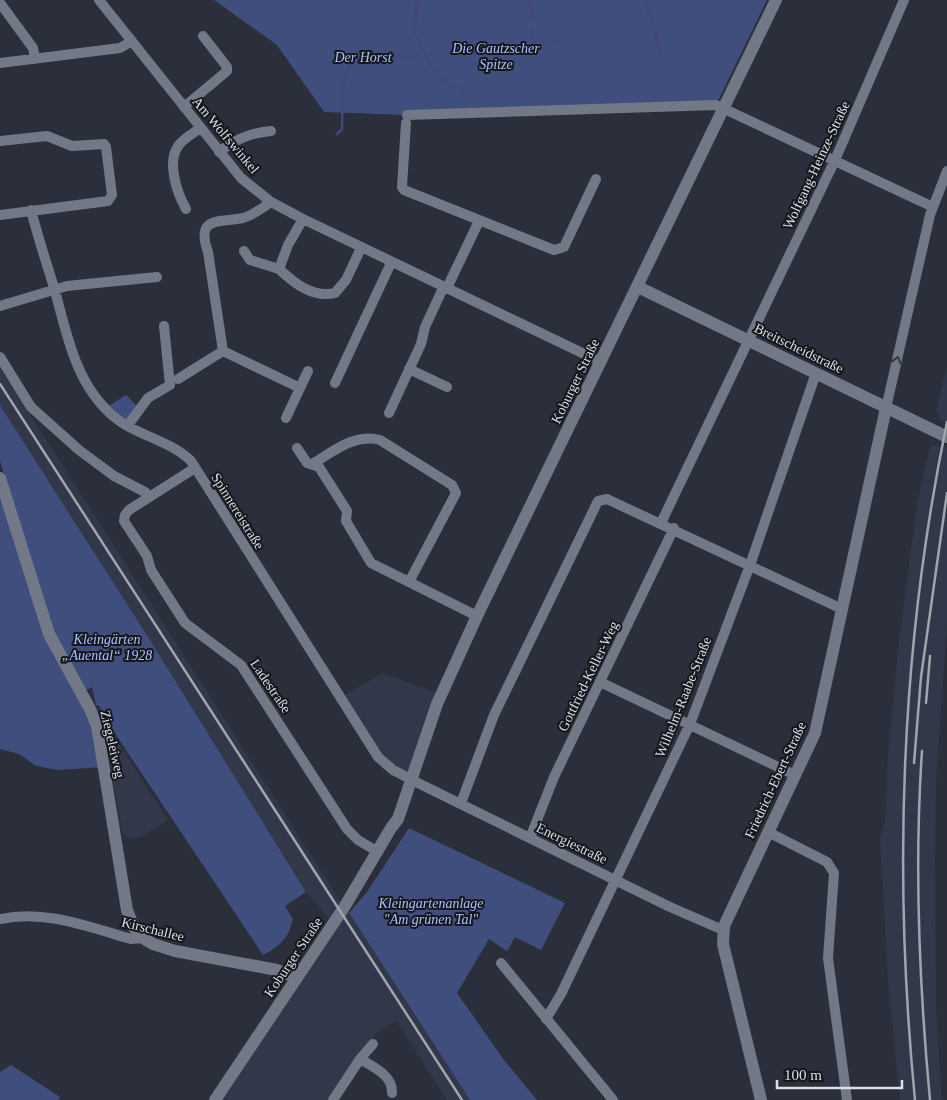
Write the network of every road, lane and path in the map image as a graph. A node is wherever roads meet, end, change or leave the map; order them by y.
1 (99, 0) edge
2 (776, 0) edge
3 (904, 0) edge
4 (0, 3) edge
5 (203, 36) dead end
6 (132, 41) junction
7 (35, 59) junction
8 (0, 63) edge
9 (184, 107) junction
10 (723, 108) junction
11 (200, 128) junction
12 (271, 131) dead end
13 (0, 141) edge
14 (219, 152) junction
15 (835, 160) junction
16 (947, 171) edge
17 (596, 179) dead end
18 (271, 202) junction
19 (932, 207) junction
20 (186, 208) dead end
21 (31, 210) junction
22 (0, 215) edge
23 (303, 219) junction
24 (479, 220) junction
25 (361, 248) junction
26 (244, 251) dead end
27 (391, 263) junction
28 (279, 269) junction
29 (157, 277) dead end
30 (445, 287) junction
31 (638, 287) junction
32 (54, 289) junction
33 (0, 306) edge
34 (164, 326) dead end
35 (748, 340) junction
36 (222, 351) junction
37 (0, 357) edge
38 (600, 362) junction
39 (409, 369) junction
40 (308, 371) dead end
41 (816, 373) junction
42 (178, 379) dead end
43 (334, 383) dead end
44 (447, 387) dead end
45 (300, 388) junction
46 (886, 408) junction
47 (389, 413) dead end
48 (286, 418) dead end
49 (128, 425) junction
50 (947, 436) edge
51 (297, 448) dead end
52 (312, 464) junction
53 (195, 468) junction
54 (0, 478) edge
55 (149, 497) junction
56 (661, 523) junction
57 (674, 528) junction
58 (750, 565) junction
59 (409, 582) junction
60 (842, 609) junction
61 (477, 616) junction
62 (600, 682) junction
63 (690, 724) junction
64 (795, 775) junction
65 (410, 779) junction
66 (461, 803) junction
67 (768, 832) junction
68 (530, 838) junction
69 (378, 852) junction
70 (615, 880) junction
71 (0, 920) edge
72 (723, 930) junction
73 (143, 938) junction
74 (501, 963) dead end
75 (297, 978) junction
76 (546, 1020) junction
77 (373, 1044) dead end
78 (360, 1059) junction
79 (392, 1093) dead end
80 (218, 1099) edge
81 (333, 1100) edge
82 (614, 1100) edge
83 (761, 1100) edge
84 (847, 1100) edge

1 - 6 street, Am Wolfswinkel
2 - 10 main road, Koburger Straße
3 - 15 street, Wolfgang-Heinze-Straße
4 - 7 street
5 - 9 street
6 - 7 street
6 - 9 street, Am Wolfswinkel
7 - 8 street
9 - 11 street, Am Wolfswinkel
10 - 15 street
10 - 24 street
10 - 31 main road, Koburger Straße
11 - 14 street, Am Wolfswinkel
11 - 20 street
12 - 14 street
13 - 21 street
14 - 18 street, Am Wolfswinkel
15 - 19 street
15 - 35 street, Wolfgang-Heinze-Straße
16 - 19 street
17 - 24 street
18 - 23 street, Am Wolfswinkel
18 - 36 street
46 -> 19 street
21 - 22 street
21 - 32 street
23 - 25 street, Am Wolfswinkel
23 - 28 street
24 - 30 street
25 - 27 street, Am Wolfswinkel
25 - 28 street
26 - 28 street
27 - 30 street, Am Wolfswinkel
27 - 43 street
29 - 32 street
30 - 38 street, Am Wolfswinkel
30 - 39 street
31 - 35 main road, Breitscheidstraße
31 - 38 main road, Koburger Straße
32 - 33 street
32 - 49 street
34 - 49 street
35 - 41 main road, Breitscheidstraße
35 - 56 street, Wolfgang-Heinze-Straße
36 - 42 street
36 - 45 street
37 - 55 street
38 - 61 main road, Koburger Straße
39 - 44 street
39 - 47 street
40 - 45 street
41 - 46 main road, Breitscheidstraße
41 - 58 street, Wilhelm-Raabe-Straße
45 - 48 street
46 - 50 main road, Breitscheidstraße
46 - 60 main road, Friedrich-Ebert-Straße
49 - 53 street
51 - 52 street
52 - 59 street
52 - 59 street
53 - 55 street, Spinnereistraße
53 - 65 street, Spinnereistraße
54 - 73 main road, Ziegeleiweg
55 - 69 street, Ladestraße
56 - 57 street
56 - 66 street
57 - 58 street
57 - 62 street, Gottfried-Keller-Weg
58 - 60 street
58 - 63 street, Wilhelm-Raabe-Straße
59 - 61 street
60 - 64 main road, Friedrich-Ebert-Straße
61 - 65 main road, Koburger Straße
62 - 63 street
62 - 68 street, Gottfried-Keller-Weg
63 - 64 street
63 - 70 street, Wilhelm-Raabe-Straße
64 - 67 main road, Friedrich-Ebert-Straße
65 - 66 street, Energiestraße
65 - 69 main road, Koburger Straße
66 - 68 street, Energiestraße
67 - 72 main road, Friedrich-Ebert-Straße
67 - 84 street
68 - 70 street, Energiestraße
69 - 75 main road, Koburger Straße
70 - 72 street, Energiestraße
70 - 76 street, Wilhelm-Raabe-Straße
71 - 73 street, Kirschallee
72 - 83 main road, Friedrich-Ebert-Straße
73 - 75 main road, Kirschallee
74 - 76 street
75 - 80 main road, Koburger Straße
76 - 82 street
77 - 78 street
78 - 79 street
78 - 81 street

